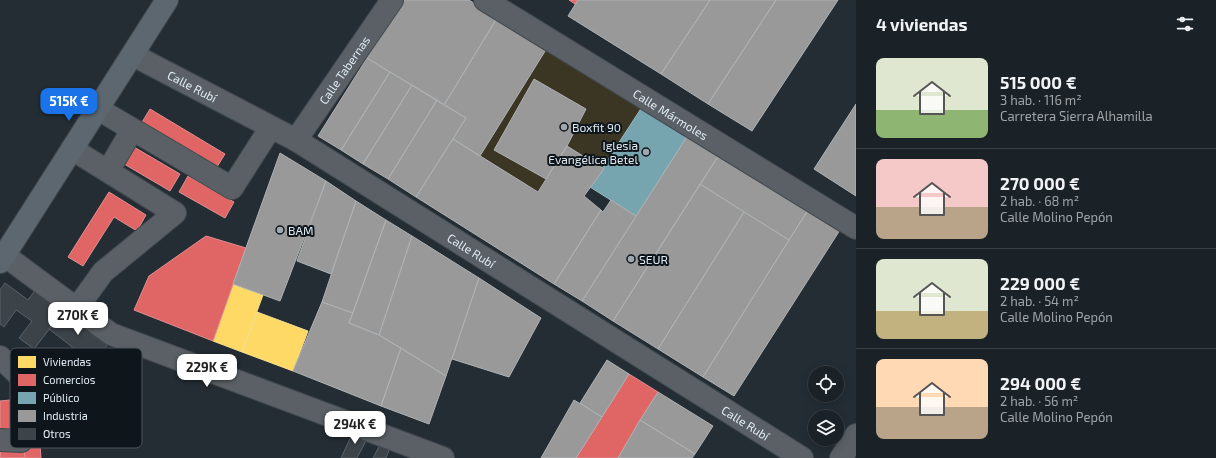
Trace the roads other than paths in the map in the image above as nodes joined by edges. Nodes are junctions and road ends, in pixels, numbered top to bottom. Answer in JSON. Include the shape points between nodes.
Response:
{"nodes":[{"id":1,"x":167,"y":0,"type":"edge"},
{"id":2,"x":392,"y":0,"type":"edge"},
{"id":3,"x":486,"y":0,"type":"edge"},
{"id":4,"x":133,"y":55,"type":"junction"},
{"id":5,"x":98,"y":109,"type":"junction"},
{"id":6,"x":271,"y":127,"type":"junction"},
{"id":7,"x":132,"y":130,"type":"junction"},
{"id":8,"x":296,"y":140,"type":"junction"},
{"id":9,"x":72,"y":149,"type":"junction"},
{"id":10,"x":108,"y":171,"type":"junction"},
{"id":11,"x":856,"y":228,"type":"edge"},
{"id":12,"x":2,"y":259,"type":"edge"},
{"id":13,"x":77,"y":308,"type":"junction"},
{"id":14,"x":0,"y":357,"type":"edge"},
{"id":15,"x":10,"y":367,"type":"edge"},
{"id":16,"x":856,"y":435,"type":"edge"},
{"id":17,"x":0,"y":440,"type":"edge"},
{"id":18,"x":10,"y":440,"type":"edge"},
{"id":19,"x":443,"y":458,"type":"edge"},
{"id":20,"x":802,"y":458,"type":"edge"},
{"id":21,"x":841,"y":458,"type":"edge"}],
"edges":[{"from":1,"to":4,"type":"main road"},
{"from":2,"to":8,"type":"street","name":"Calle Tabernas"},
{"from":3,"to":11,"type":"street","name":"Calle Mármoles"},
{"from":4,"to":5,"type":"main road"},
{"from":4,"to":6,"type":"street","name":"Calle Rubí"},
{"from":5,"to":7,"type":"street"},
{"from":5,"to":9,"type":"main road"},
{"from":6,"to":7,"type":"street","via":[[232,188]]},
{"from":6,"to":8,"type":"street","name":"Calle Rubí"},
{"from":7,"to":10,"type":"street"},
{"from":8,"to":20,"type":"street","name":"Calle Rubí"},
{"from":9,"to":10,"type":"street"},
{"from":9,"to":12,"type":"main road"},
{"from":10,"to":13,"type":"street","via":[[175,213],[103,272]]},
{"from":12,"to":13,"type":"street"},
{"from":13,"to":19,"type":"street","via":[[111,334]]},
{"from":14,"to":15,"type":"street"},
{"from":16,"to":21,"type":"street"},
{"from":17,"to":18,"type":"street"}]}
